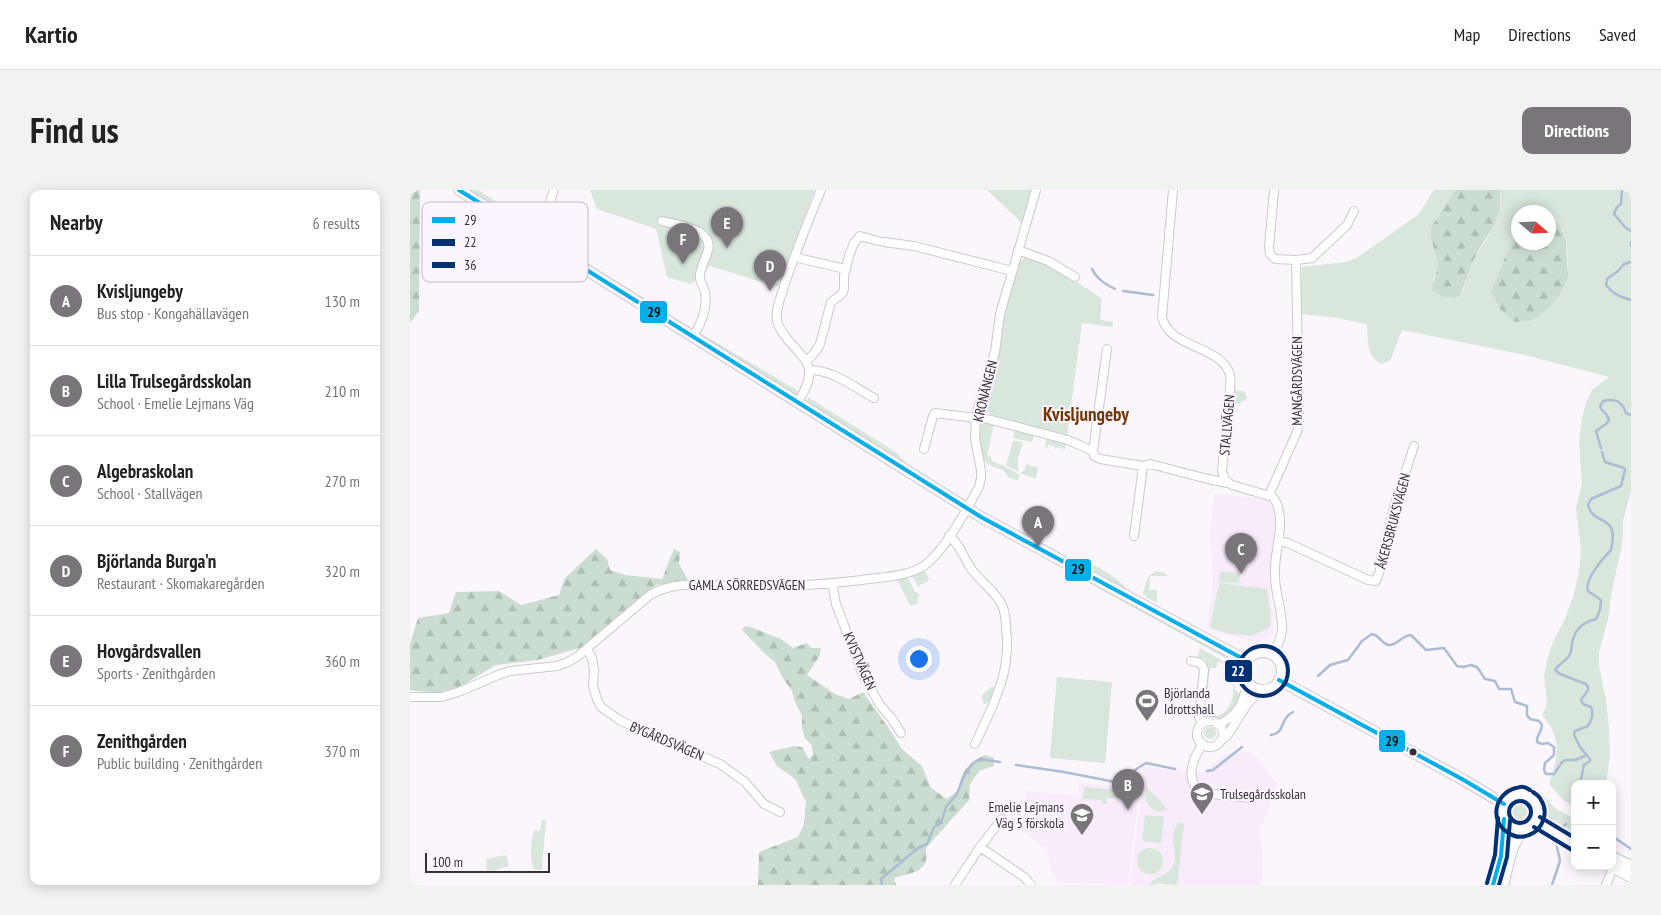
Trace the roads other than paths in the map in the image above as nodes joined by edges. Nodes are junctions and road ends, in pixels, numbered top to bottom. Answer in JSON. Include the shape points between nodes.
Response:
{"nodes":[{"id":1,"x":459,"y":190,"type":"edge"},
{"id":2,"x":554,"y":190,"type":"edge"},
{"id":3,"x":821,"y":190,"type":"edge"},
{"id":4,"x":1036,"y":190,"type":"edge"},
{"id":5,"x":1173,"y":190,"type":"edge"},
{"id":6,"x":1274,"y":190,"type":"edge"},
{"id":7,"x":478,"y":202,"type":"edge"},
{"id":8,"x":550,"y":202,"type":"edge"},
{"id":9,"x":1354,"y":211,"type":"dead end"},
{"id":10,"x":662,"y":221,"type":"dead end"},
{"id":11,"x":1018,"y":250,"type":"junction"},
{"id":12,"x":794,"y":257,"type":"junction"},
{"id":13,"x":1296,"y":260,"type":"junction"},
{"id":14,"x":845,"y":269,"type":"junction"},
{"id":15,"x":588,"y":271,"type":"edge"},
{"id":16,"x":1012,"y":271,"type":"junction"},
{"id":17,"x":1075,"y":277,"type":"dead end"},
{"id":18,"x":693,"y":336,"type":"junction"},
{"id":19,"x":1107,"y":349,"type":"dead end"},
{"id":20,"x":807,"y":361,"type":"junction"},
{"id":21,"x":810,"y":370,"type":"junction"},
{"id":22,"x":874,"y":398,"type":"dead end"},
{"id":23,"x":798,"y":402,"type":"junction"},
{"id":24,"x":976,"y":417,"type":"junction"},
{"id":25,"x":1414,"y":446,"type":"dead end"},
{"id":26,"x":924,"y":448,"type":"dead end"},
{"id":27,"x":1093,"y":451,"type":"junction"},
{"id":28,"x":1143,"y":466,"type":"junction"},
{"id":29,"x":1227,"y":482,"type":"junction"},
{"id":30,"x":1269,"y":495,"type":"junction"},
{"id":31,"x":967,"y":508,"type":"junction"},
{"id":32,"x":949,"y":536,"type":"junction"},
{"id":33,"x":1134,"y":536,"type":"dead end"},
{"id":34,"x":1278,"y":541,"type":"junction"},
{"id":35,"x":832,"y":583,"type":"junction"},
{"id":36,"x":587,"y":648,"type":"junction"},
{"id":37,"x":1272,"y":655,"type":"junction"},
{"id":38,"x":1191,"y":661,"type":"dead end"},
{"id":39,"x":1247,"y":662,"type":"junction"},
{"id":40,"x":1279,"y":680,"type":"junction"},
{"id":41,"x":1248,"y":682,"type":"junction"},
{"id":42,"x":1261,"y":689,"type":"junction"},
{"id":43,"x":410,"y":697,"type":"edge"},
{"id":44,"x":1203,"y":723,"type":"junction"},
{"id":45,"x":1218,"y":724,"type":"junction"},
{"id":46,"x":901,"y":733,"type":"dead end"},
{"id":47,"x":1220,"y":741,"type":"junction"},
{"id":48,"x":975,"y":744,"type":"dead end"},
{"id":49,"x":1203,"y":744,"type":"junction"},
{"id":50,"x":1250,"y":798,"type":"dead end"},
{"id":51,"x":1504,"y":804,"type":"junction"},
{"id":52,"x":780,"y":812,"type":"dead end"},
{"id":53,"x":1002,"y":819,"type":"dead end"},
{"id":54,"x":1504,"y":819,"type":"junction"},
{"id":55,"x":1537,"y":822,"type":"junction"},
{"id":56,"x":1525,"y":830,"type":"junction"},
{"id":57,"x":1571,"y":842,"type":"edge"},
{"id":58,"x":980,"y":847,"type":"junction"},
{"id":59,"x":1616,"y":864,"type":"edge"},
{"id":60,"x":1616,"y":865,"type":"edge"},
{"id":61,"x":1631,"y":866,"type":"edge"},
{"id":62,"x":1611,"y":870,"type":"edge"},
{"id":63,"x":1631,"y":877,"type":"edge"},
{"id":64,"x":1608,"y":884,"type":"edge"},
{"id":65,"x":954,"y":885,"type":"edge"},
{"id":66,"x":1031,"y":885,"type":"edge"},
{"id":67,"x":1493,"y":885,"type":"edge"},
{"id":68,"x":1504,"y":885,"type":"edge"}],
"edges":[{"from":1,"to":7,"type":"street"},
{"from":2,"to":8,"type":"street"},
{"from":3,"to":12,"type":"street"},
{"from":4,"to":11,"type":"street","name":"KRONÄNGEN"},
{"from":5,"to":29,"type":"street","name":"STALLVÄGEN","via":[[1163,323],[1170,332],[1215,357],[1230,375],[1222,471]]},
{"from":6,"to":13,"type":"street","via":[[1270,254],[1275,259]]},
{"from":9,"to":13,"type":"street","via":[[1347,225],[1312,258]]},
{"from":10,"to":18,"type":"street","via":[[696,230],[706,237],[708,243],[700,278],[705,290],[705,303],[700,326]]},
{"from":11,"to":16,"type":"street","name":"KRONÄNGEN"},
{"from":11,"to":17,"type":"street","via":[[1058,266]]},
{"from":12,"to":14,"type":"street"},
{"from":12,"to":20,"type":"street","via":[[778,305],[777,320],[782,333]]},
{"from":13,"to":30,"type":"street","name":"MANGÅRDSVÄGEN","via":[[1298,428]]},
{"from":14,"to":16,"type":"street","via":[[858,238],[864,236]]},
{"from":14,"to":20,"type":"street","via":[[842,294],[831,302],[820,344]]},
{"from":15,"to":18,"type":"street"},
{"from":16,"to":24,"type":"street","name":"KRONÄNGEN","via":[[1000,314],[995,352]]},
{"from":18,"to":23,"type":"street"},
{"from":19,"to":27,"type":"street"},
{"from":20,"to":21,"type":"street"},
{"from":21,"to":22,"type":"street","via":[[833,375]]},
{"from":21,"to":23,"type":"street","via":[[808,384]]},
{"from":23,"to":31,"type":"street"},
{"from":24,"to":26,"type":"street","via":[[935,413]]},
{"from":24,"to":27,"type":"street","via":[[1068,440]]},
{"from":24,"to":31,"type":"street","name":"KRONÄNGEN","via":[[975,439],[981,478]]},
{"from":25,"to":34,"type":"street","name":"ÅKERSBRUKSVÄGEN","via":[[1394,507],[1376,581]]},
{"from":27,"to":28,"type":"street","via":[[1094,456],[1100,459]]},
{"from":28,"to":29,"type":"street","via":[[1150,464]]},
{"from":28,"to":33,"type":"street"},
{"from":29,"to":30,"type":"street"},
{"from":30,"to":34,"type":"street","via":[[1276,501],[1280,514]]},
{"from":31,"to":32,"type":"street","name":"GAMLA SÖRREDSVÄGEN"},
{"from":31,"to":39,"type":"street"},
{"from":32,"to":35,"type":"street","name":"GAMLA SÖRREDSVÄGEN","via":[[926,564],[916,569],[897,575]]},
{"from":32,"to":48,"type":"street","via":[[972,570],[998,599],[1006,625],[1008,649],[1005,671]]},
{"from":34,"to":37,"type":"street","via":[[1275,577],[1282,629]]},
{"from":35,"to":36,"type":"street","name":"GAMLA SÖRREDSVÄGEN","via":[[781,587],[688,584],[658,590]]},
{"from":35,"to":46,"type":"street","name":"KVISTVÄGEN","via":[[836,604],[863,675]]},
{"from":36,"to":43,"type":"street","name":"GAMLA SÖRREDSVÄGEN","via":[[557,666],[510,671],[452,695]]},
{"from":36,"to":52,"type":"street","name":"BYGÅRDSVÄGEN","via":[[592,658],[596,699],[601,707],[621,721],[720,764],[745,782],[764,804]]},
{"from":37,"to":39,"type":"street","via":[[1256,653]]},
{"from":37,"to":40,"type":"street","via":[[1280,664]]},
{"from":38,"to":44,"type":"street","via":[[1200,662],[1204,670],[1199,717]]},
{"from":39,"to":41,"type":"street","via":[[1244,672]]},
{"from":40,"to":42,"type":"street","via":[[1271,688]]},
{"from":40,"to":51,"type":"street"},
{"from":41,"to":42,"type":"street"},
{"from":41,"to":45,"type":"street","via":[[1236,714]]},
{"from":42,"to":47,"type":"street"},
{"from":44,"to":45,"type":"street","via":[[1211,721]]},
{"from":44,"to":49,"type":"street","via":[[1197,734]]},
{"from":45,"to":47,"type":"street","via":[[1222,733]]},
{"from":47,"to":49,"type":"street","via":[[1211,746]]},
{"from":49,"to":50,"type":"street","via":[[1193,762],[1191,779],[1196,790]]},
{"from":51,"to":54,"type":"street"},
{"from":51,"to":55,"type":"street","via":[[1515,794],[1530,796],[1538,807]]},
{"from":53,"to":58,"type":"street"},
{"from":54,"to":56,"type":"street","via":[[1514,829]]},
{"from":54,"to":67,"type":"street","via":[[1501,856]]},
{"from":55,"to":56,"type":"street"},
{"from":55,"to":57,"type":"street"},
{"from":56,"to":68,"type":"street","via":[[1514,844]]},
{"from":58,"to":65,"type":"street"},
{"from":58,"to":66,"type":"street"},
{"from":59,"to":61,"type":"street"},
{"from":60,"to":63,"type":"street"},
{"from":62,"to":64,"type":"street"}]}
